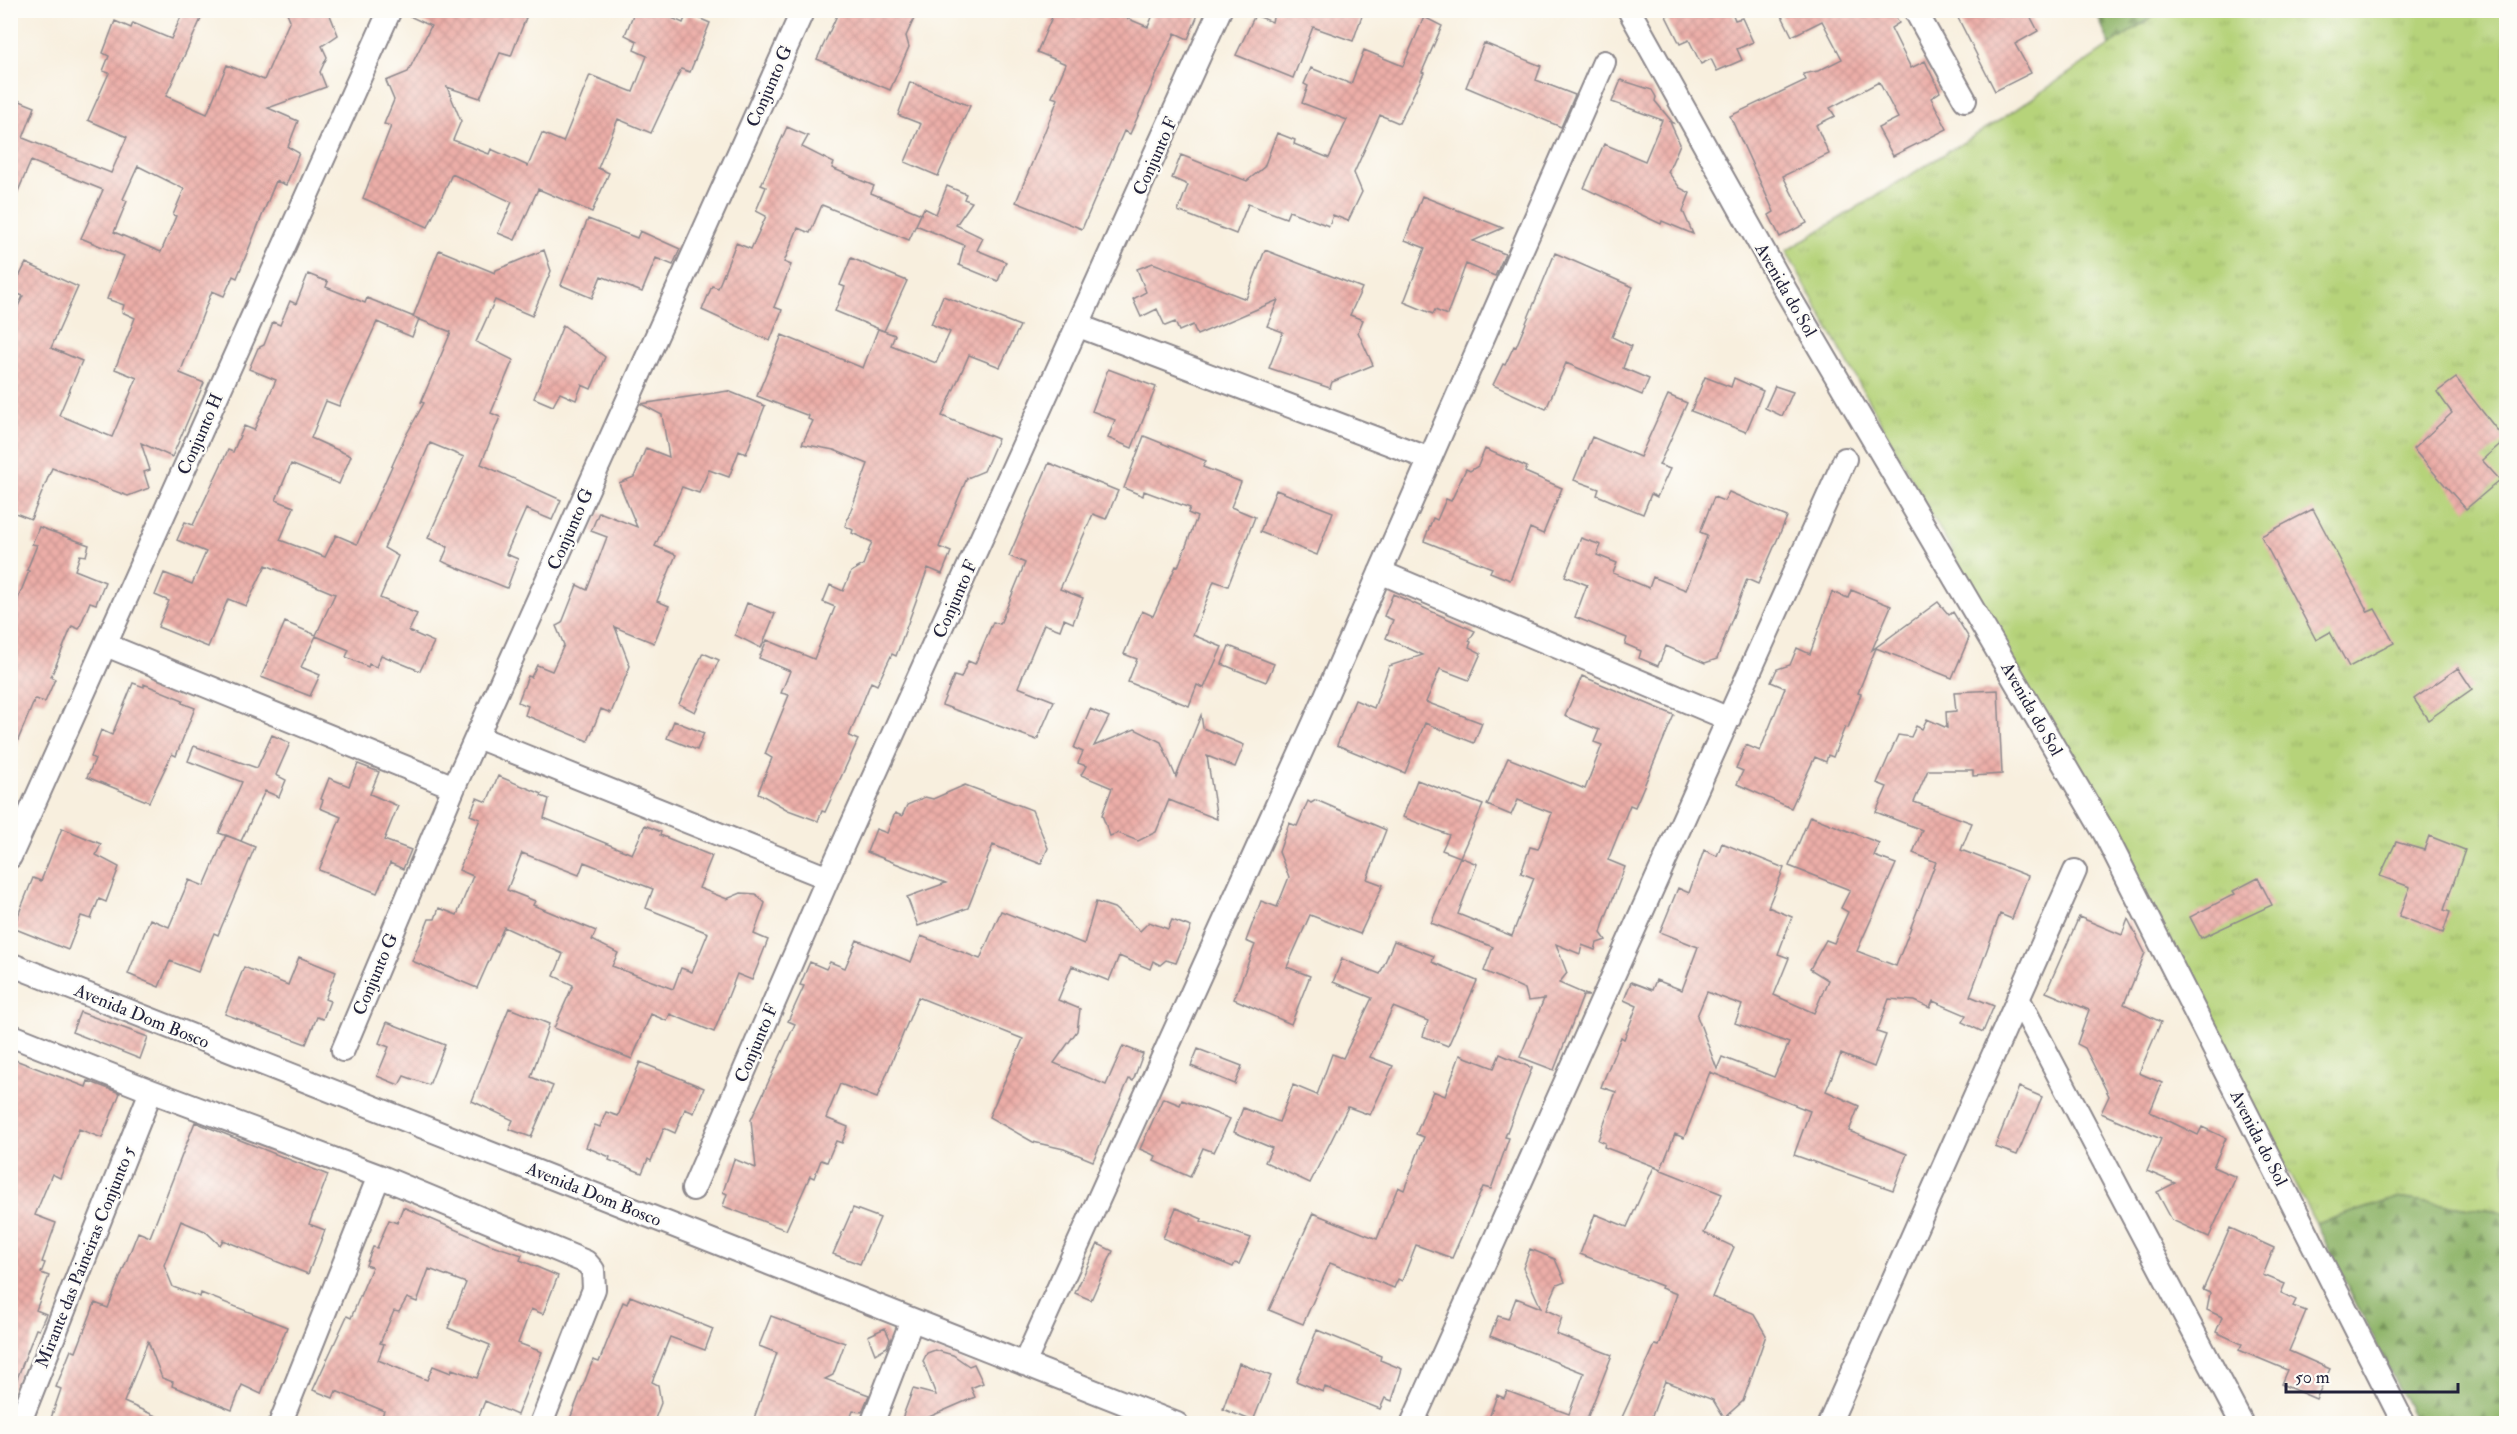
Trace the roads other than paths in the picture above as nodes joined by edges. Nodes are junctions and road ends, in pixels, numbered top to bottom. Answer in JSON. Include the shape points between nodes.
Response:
{"nodes":[{"id":1,"x":390,"y":10,"type":"edge"},
{"id":2,"x":803,"y":10,"type":"edge"},
{"id":3,"x":1220,"y":10,"type":"edge"},
{"id":4,"x":1629,"y":10,"type":"edge"},
{"id":5,"x":1915,"y":10,"type":"edge"},
{"id":6,"x":1604,"y":62,"type":"dead end"},
{"id":7,"x":1965,"y":100,"type":"dead end"},
{"id":8,"x":1079,"y":326,"type":"junction"},
{"id":9,"x":1430,"y":459,"type":"junction"},
{"id":10,"x":1845,"y":459,"type":"dead end"},
{"id":11,"x":1380,"y":572,"type":"junction"},
{"id":12,"x":106,"y":645,"type":"junction"},
{"id":13,"x":1729,"y":719,"type":"junction"},
{"id":14,"x":477,"y":737,"type":"junction"},
{"id":15,"x":454,"y":787,"type":"junction"},
{"id":16,"x":10,"y":857,"type":"edge"},
{"id":17,"x":2075,"y":870,"type":"dead end"},
{"id":18,"x":828,"y":878,"type":"junction"},
{"id":19,"x":10,"y":964,"type":"edge"},
{"id":20,"x":2018,"y":998,"type":"junction"},
{"id":21,"x":10,"y":1035,"type":"edge"},
{"id":22,"x":343,"y":1050,"type":"dead end"},
{"id":23,"x":151,"y":1091,"type":"junction"},
{"id":24,"x":379,"y":1176,"type":"junction"},
{"id":25,"x":693,"y":1189,"type":"dead end"},
{"id":26,"x":912,"y":1320,"type":"junction"},
{"id":27,"x":1024,"y":1364,"type":"junction"},
{"id":28,"x":19,"y":1424,"type":"edge"},
{"id":29,"x":280,"y":1424,"type":"edge"},
{"id":30,"x":541,"y":1424,"type":"edge"},
{"id":31,"x":872,"y":1424,"type":"edge"},
{"id":32,"x":1177,"y":1424,"type":"edge"},
{"id":33,"x":1412,"y":1424,"type":"edge"},
{"id":34,"x":1829,"y":1424,"type":"edge"},
{"id":35,"x":2242,"y":1424,"type":"edge"},
{"id":36,"x":2404,"y":1424,"type":"edge"}],
"edges":[{"from":1,"to":12,"type":"street","name":"Conjunto H"},
{"from":2,"to":14,"type":"street","name":"Conjunto G"},
{"from":3,"to":8,"type":"street","name":"Conjunto F"},
{"from":4,"to":36,"type":"street","name":"Avenida do Sol","via":[[1786,291],[2105,834]]},
{"from":5,"to":7,"type":"street"},
{"from":6,"to":9,"type":"street"},
{"from":8,"to":9,"type":"street"},
{"from":8,"to":18,"type":"street","name":"Conjunto F"},
{"from":9,"to":11,"type":"street"},
{"from":10,"to":13,"type":"street"},
{"from":11,"to":13,"type":"street"},
{"from":11,"to":27,"type":"street"},
{"from":12,"to":15,"type":"street"},
{"from":12,"to":16,"type":"street","name":"Conjunto H"},
{"from":13,"to":33,"type":"street"},
{"from":14,"to":15,"type":"street","name":"Conjunto G"},
{"from":14,"to":18,"type":"street"},
{"from":15,"to":22,"type":"street","name":"Conjunto G"},
{"from":17,"to":20,"type":"street"},
{"from":18,"to":25,"type":"street","name":"Conjunto F"},
{"from":19,"to":26,"type":"street","name":"Avenida Dom Bosco"},
{"from":20,"to":34,"type":"street"},
{"from":20,"to":35,"type":"street"},
{"from":21,"to":23,"type":"street"},
{"from":23,"to":24,"type":"street"},
{"from":23,"to":28,"type":"street","name":"Mirante das Paineiras Conjunto 5"},
{"from":24,"to":29,"type":"street"},
{"from":24,"to":30,"type":"street","via":[[577,1256],[592,1270],[594,1289]]},
{"from":26,"to":27,"type":"street","name":"Avenida Dom Bosco"},
{"from":26,"to":31,"type":"street"},
{"from":27,"to":32,"type":"street","name":"Avenida Dom Bosco"}]}
